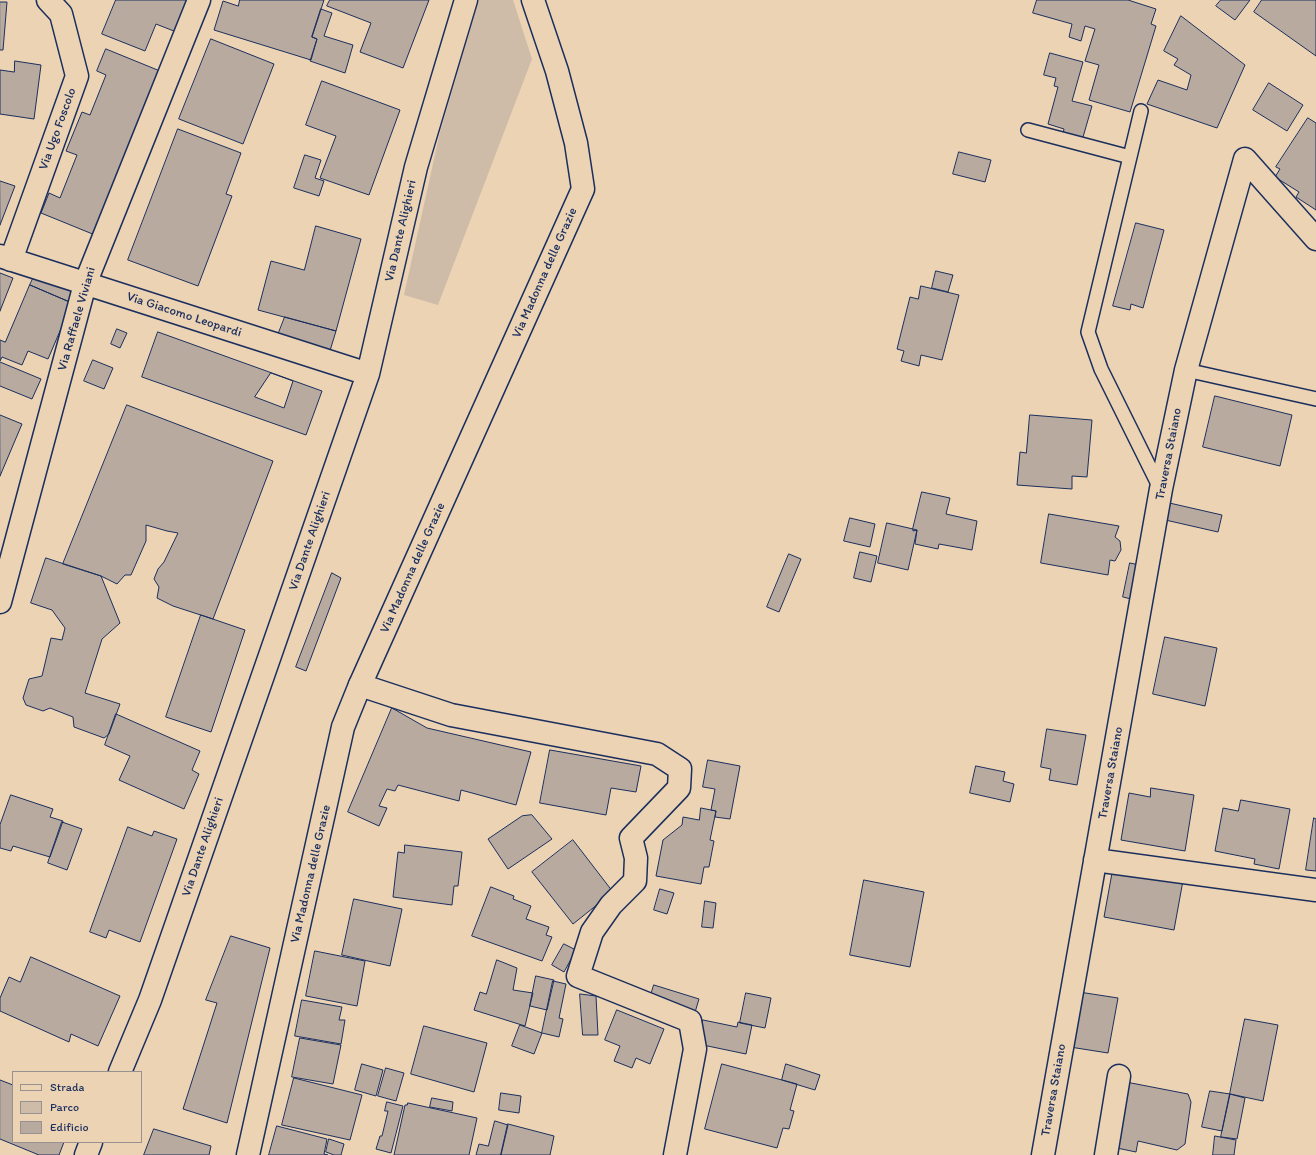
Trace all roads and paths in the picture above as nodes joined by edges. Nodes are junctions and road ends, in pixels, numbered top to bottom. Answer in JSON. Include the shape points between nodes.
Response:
{"nodes":[{"id":1,"x":199,"y":0,"type":"edge"},
{"id":2,"x":466,"y":0,"type":"edge"},
{"id":3,"x":533,"y":0,"type":"edge"},
{"id":4,"x":57,"y":5,"type":"edge"},
{"id":5,"x":1141,"y":112,"type":"dead end"},
{"id":6,"x":1028,"y":130,"type":"dead end"},
{"id":7,"x":1130,"y":157,"type":"junction"},
{"id":8,"x":1316,"y":239,"type":"edge"},
{"id":9,"x":5,"y":258,"type":"edge"},
{"id":10,"x":85,"y":284,"type":"junction"},
{"id":11,"x":1186,"y":370,"type":"junction"},
{"id":12,"x":368,"y":374,"type":"junction"},
{"id":13,"x":1316,"y":399,"type":"edge"},
{"id":14,"x":1161,"y":490,"type":"junction"},
{"id":15,"x":0,"y":602,"type":"edge"},
{"id":16,"x":360,"y":684,"type":"junction"},
{"id":17,"x":1095,"y":860,"type":"junction"},
{"id":18,"x":1316,"y":890,"type":"edge"},
{"id":19,"x":120,"y":1071,"type":"edge"},
{"id":20,"x":1119,"y":1076,"type":"dead end"},
{"id":21,"x":91,"y":1143,"type":"edge"},
{"id":22,"x":86,"y":1155,"type":"edge"},
{"id":23,"x":248,"y":1155,"type":"edge"},
{"id":24,"x":675,"y":1155,"type":"edge"},
{"id":25,"x":1043,"y":1155,"type":"edge"},
{"id":26,"x":1106,"y":1155,"type":"edge"}],
"edges":[{"from":1,"to":10,"type":"street","name":"Via Raffaele Viviani"},
{"from":2,"to":12,"type":"street","name":"Via Dante Alighieri","via":[[416,167]]},
{"from":3,"to":16,"type":"street","name":"Via Madonna delle Grazie","via":[[557,71],[576,143],[583,189]]},
{"from":4,"to":9,"type":"street","name":"Via Ugo Foscolo","via":[[77,76]]},
{"from":5,"to":7,"type":"lane"},
{"from":6,"to":7,"type":"lane"},
{"from":7,"to":14,"type":"lane","via":[[1088,332],[1101,369]]},
{"from":8,"to":11,"type":"street","name":"Traversa Staiano","via":[[1245,159]]},
{"from":9,"to":10,"type":"street","name":"Via Giacomo Leopardi"},
{"from":10,"to":12,"type":"street","name":"Via Giacomo Leopardi"},
{"from":10,"to":15,"type":"street","name":"Via Raffaele Viviani"},
{"from":11,"to":13,"type":"lane"},
{"from":11,"to":14,"type":"street","name":"Traversa Staiano"},
{"from":12,"to":19,"type":"street","name":"Via Dante Alighieri","via":[[152,993]]},
{"from":14,"to":17,"type":"street","name":"Traversa Staiano"},
{"from":16,"to":23,"type":"street","name":"Via Madonna delle Grazie","via":[[343,727]]},
{"from":16,"to":24,"type":"street","via":[[450,715],[657,754],[680,769],[679,788],[631,838],[636,858],[635,881],[611,905],[592,932],[578,976],[690,1021],[695,1049]]},
{"from":17,"to":18,"type":"street"},
{"from":17,"to":25,"type":"street","name":"Traversa Staiano"},
{"from":20,"to":26,"type":"street"},
{"from":21,"to":22,"type":"street"}]}
